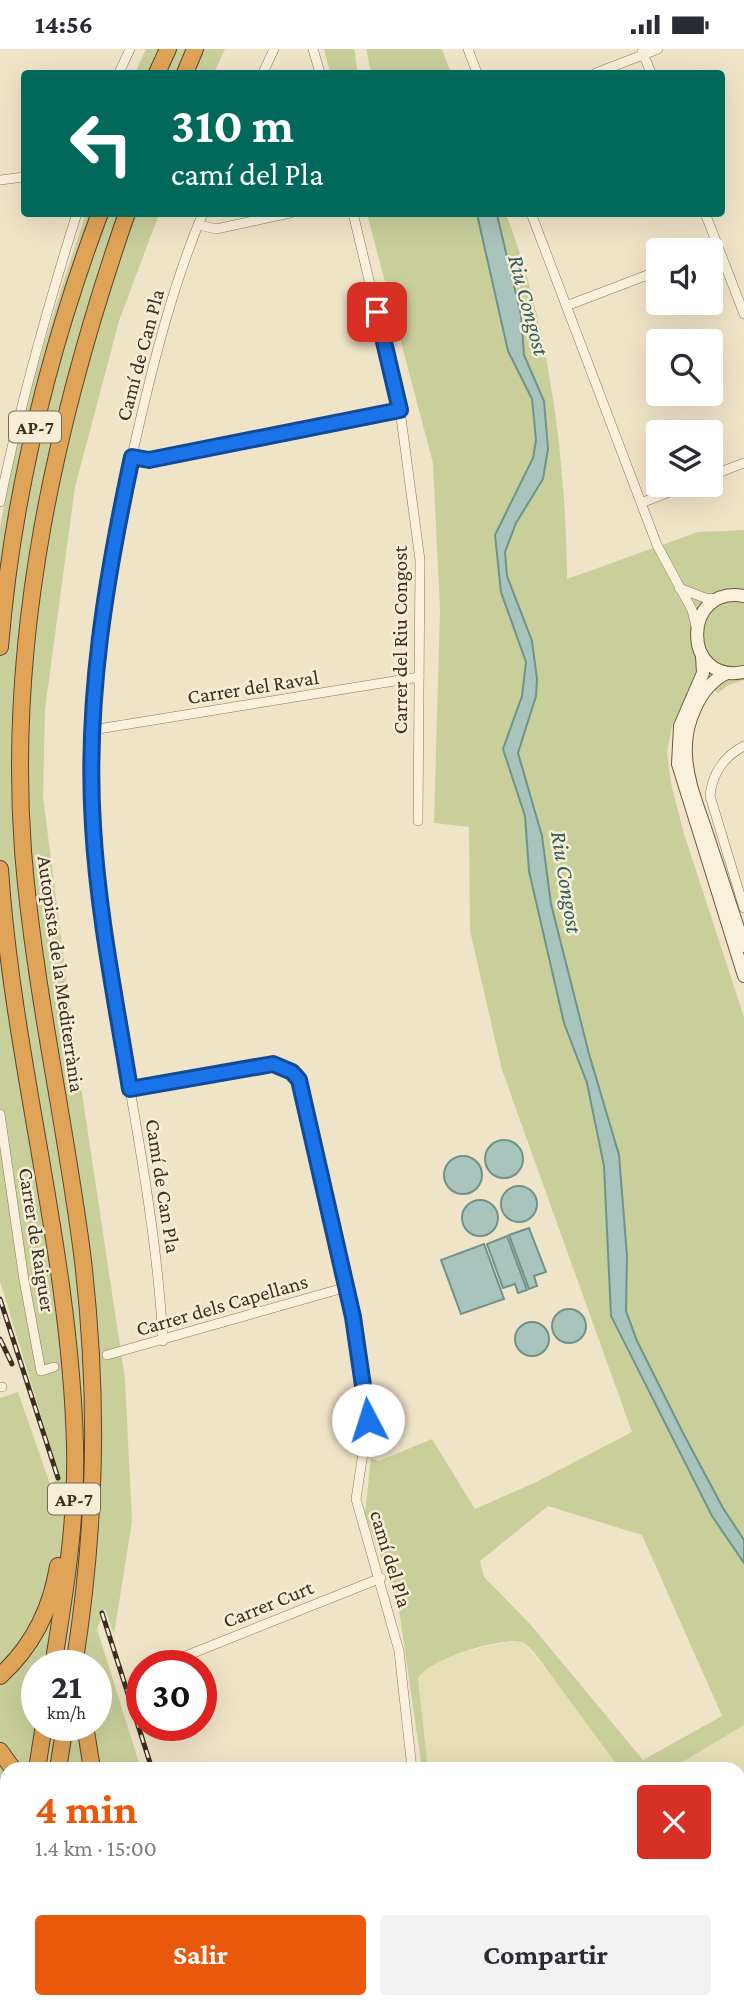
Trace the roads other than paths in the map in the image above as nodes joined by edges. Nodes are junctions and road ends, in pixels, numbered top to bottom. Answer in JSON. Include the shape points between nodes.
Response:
{"nodes":[{"id":1,"x":130,"y":49,"type":"edge"},
{"id":2,"x":167,"y":49,"type":"edge"},
{"id":3,"x":195,"y":49,"type":"edge"},
{"id":4,"x":274,"y":49,"type":"edge"},
{"id":5,"x":313,"y":49,"type":"edge"},
{"id":6,"x":468,"y":49,"type":"edge"},
{"id":7,"x":659,"y":49,"type":"edge"},
{"id":8,"x":642,"y":52,"type":"edge"},
{"id":9,"x":120,"y":70,"type":"edge"},
{"id":10,"x":158,"y":70,"type":"edge"},
{"id":11,"x":186,"y":70,"type":"edge"},
{"id":12,"x":264,"y":70,"type":"edge"},
{"id":13,"x":319,"y":70,"type":"edge"},
{"id":14,"x":477,"y":70,"type":"edge"},
{"id":15,"x":603,"y":70,"type":"edge"},
{"id":16,"x":650,"y":70,"type":"edge"},
{"id":17,"x":21,"y":177,"type":"edge"},
{"id":18,"x":0,"y":180,"type":"edge"},
{"id":19,"x":76,"y":217,"type":"edge"},
{"id":20,"x":99,"y":217,"type":"edge"},
{"id":21,"x":126,"y":217,"type":"edge"},
{"id":22,"x":202,"y":217,"type":"edge"},
{"id":23,"x":272,"y":217,"type":"edge"},
{"id":24,"x":354,"y":217,"type":"edge"},
{"id":25,"x":533,"y":217,"type":"edge"},
{"id":26,"x":706,"y":217,"type":"edge"},
{"id":27,"x":199,"y":225,"type":"junction"},
{"id":28,"x":712,"y":238,"type":"edge"},
{"id":29,"x":723,"y":268,"type":"edge"},
{"id":30,"x":646,"y":276,"type":"edge"},
{"id":31,"x":566,"y":306,"type":"junction"},
{"id":32,"x":744,"y":314,"type":"edge"},
{"id":33,"x":400,"y":410,"type":"junction"},
{"id":34,"x":132,"y":457,"type":"junction"},
{"id":35,"x":744,"y":463,"type":"edge"},
{"id":36,"x":723,"y":471,"type":"edge"},
{"id":37,"x":656,"y":497,"type":"edge"},
{"id":38,"x":0,"y":502,"type":"edge"},
{"id":39,"x":640,"y":503,"type":"junction"},
{"id":40,"x":679,"y":588,"type":"junction"},
{"id":41,"x":742,"y":595,"type":"edge"},
{"id":42,"x":719,"y":599,"type":"junction"},
{"id":43,"x":696,"y":631,"type":"junction"},
{"id":44,"x":0,"y":647,"type":"edge"},
{"id":45,"x":702,"y":656,"type":"junction"},
{"id":46,"x":744,"y":672,"type":"edge"},
{"id":47,"x":727,"y":673,"type":"junction"},
{"id":48,"x":419,"y":677,"type":"junction"},
{"id":49,"x":92,"y":730,"type":"junction"},
{"id":50,"x":744,"y":747,"type":"edge"},
{"id":51,"x":418,"y":821,"type":"dead end"},
{"id":52,"x":0,"y":869,"type":"edge"},
{"id":53,"x":744,"y":908,"type":"edge"},
{"id":54,"x":744,"y":946,"type":"edge"},
{"id":55,"x":744,"y":976,"type":"edge"},
{"id":56,"x":130,"y":1089,"type":"junction"},
{"id":57,"x":0,"y":1114,"type":"edge"},
{"id":58,"x":347,"y":1287,"type":"junction"},
{"id":59,"x":66,"y":1332,"type":"junction"},
{"id":60,"x":163,"y":1341,"type":"junction"},
{"id":61,"x":107,"y":1355,"type":"tunnel mouth"},
{"id":62,"x":54,"y":1367,"type":"dead end"},
{"id":63,"x":88,"y":1577,"type":"junction"},
{"id":64,"x":381,"y":1578,"type":"junction"},
{"id":65,"x":55,"y":1650,"type":"edge"},
{"id":66,"x":77,"y":1650,"type":"edge"},
{"id":67,"x":86,"y":1650,"type":"edge"},
{"id":68,"x":201,"y":1650,"type":"edge"},
{"id":69,"x":0,"y":1676,"type":"edge"},
{"id":70,"x":41,"y":1741,"type":"edge"},
{"id":71,"x":62,"y":1741,"type":"edge"},
{"id":72,"x":88,"y":1741,"type":"edge"},
{"id":73,"x":38,"y":1762,"type":"edge"},
{"id":74,"x":59,"y":1762,"type":"edge"},
{"id":75,"x":91,"y":1762,"type":"edge"},
{"id":76,"x":411,"y":1762,"type":"edge"}],
"edges":[{"from":1,"to":9,"type":"street"},
{"from":2,"to":10,"type":"highway"},
{"from":3,"to":11,"type":"highway"},
{"from":4,"to":12,"type":"street"},
{"from":5,"to":13,"type":"street"},
{"from":6,"to":14,"type":"street"},
{"from":7,"to":8,"type":"street"},
{"from":8,"to":15,"type":"street"},
{"from":8,"to":16,"type":"street"},
{"from":17,"to":18,"type":"street"},
{"from":19,"to":38,"type":"street","via":[[43,323]]},
{"from":20,"to":44,"type":"highway","number":"AP-7","via":[[40,405],[12,546]]},
{"from":21,"to":63,"type":"highway","name":"Autopista de la Mediterrània","number":"AP-7","via":[[66,412],[43,512],[25,668],[21,759],[23,849],[37,983],[81,1250],[87,1313],[94,1452]]},
{"from":22,"to":27,"type":"street","name":"Camí de Can Pla"},
{"from":23,"to":27,"type":"street","via":[[216,229]]},
{"from":24,"to":33,"type":"street","name":"Carrer del Riu Congost"},
{"from":25,"to":31,"type":"street"},
{"from":26,"to":28,"type":"street"},
{"from":27,"to":34,"type":"street","name":"Camí de Can Pla","via":[[166,323]]},
{"from":29,"to":32,"type":"street"},
{"from":30,"to":31,"type":"street"},
{"from":31,"to":39,"type":"street"},
{"from":33,"to":34,"type":"street","via":[[149,460]]},
{"from":33,"to":48,"type":"street","name":"Carrer del Riu Congost","via":[[420,560]]},
{"from":34,"to":49,"type":"street","name":"Camí de Can Pla","via":[[108,567]]},
{"from":35,"to":36,"type":"street"},
{"from":37,"to":39,"type":"street"},
{"from":39,"to":40,"type":"street"},
{"from":40,"to":42,"type":"street"},
{"from":40,"to":43,"type":"street","via":[[696,619]]},
{"from":41,"to":42,"type":"street"},
{"from":42,"to":43,"type":"street","via":[[703,612]]},
{"from":43,"to":45,"type":"street"},
{"from":45,"to":47,"type":"street"},
{"from":45,"to":55,"type":"street","via":[[703,673],[680,726],[678,764]]},
{"from":46,"to":47,"type":"street"},
{"from":47,"to":54,"type":"street","via":[[710,684],[697,704],[685,753],[690,783]]},
{"from":48,"to":49,"type":"street","name":"Carrer del Raval"},
{"from":48,"to":51,"type":"street","name":"Carrer del Riu Congost"},
{"from":49,"to":56,"type":"street","name":"Camí de Can Pla","via":[[94,853]]},
{"from":50,"to":53,"type":"street","via":[[723,762],[710,796]]},
{"from":52,"to":59,"type":"highway","number":"AP-7","via":[[17,1023]]},
{"from":56,"to":58,"type":"street","name":"camí del Pla","via":[[273,1064],[292,1072],[299,1080]]},
{"from":56,"to":60,"type":"street","name":"Camí de Can Pla","via":[[156,1252]]},
{"from":57,"to":62,"type":"street","name":"Carrer de Raiguer","via":[[41,1371]]},
{"from":58,"to":60,"type":"street","name":"Carrer dels Capellans"},
{"from":58,"to":64,"type":"street","name":"camí del Pla","via":[[368,1412],[356,1499]]},
{"from":59,"to":65,"type":"highway","number":"AP-7","via":[[74,1482]]},
{"from":59,"to":69,"type":"highway","via":[[65,1502],[57,1571],[37,1632]]},
{"from":60,"to":61,"type":"street","name":"Carrer dels Capellans"},
{"from":63,"to":66,"type":"highway","name":"Autopista de la Mediterrània","number":"AP-7"},
{"from":63,"to":67,"type":"highway"},
{"from":64,"to":68,"type":"street","name":"Carrer Curt"},
{"from":64,"to":76,"type":"street","name":"camí del Pla","via":[[399,1651]]},
{"from":70,"to":73,"type":"highway"},
{"from":71,"to":74,"type":"highway"},
{"from":72,"to":75,"type":"highway"}]}
